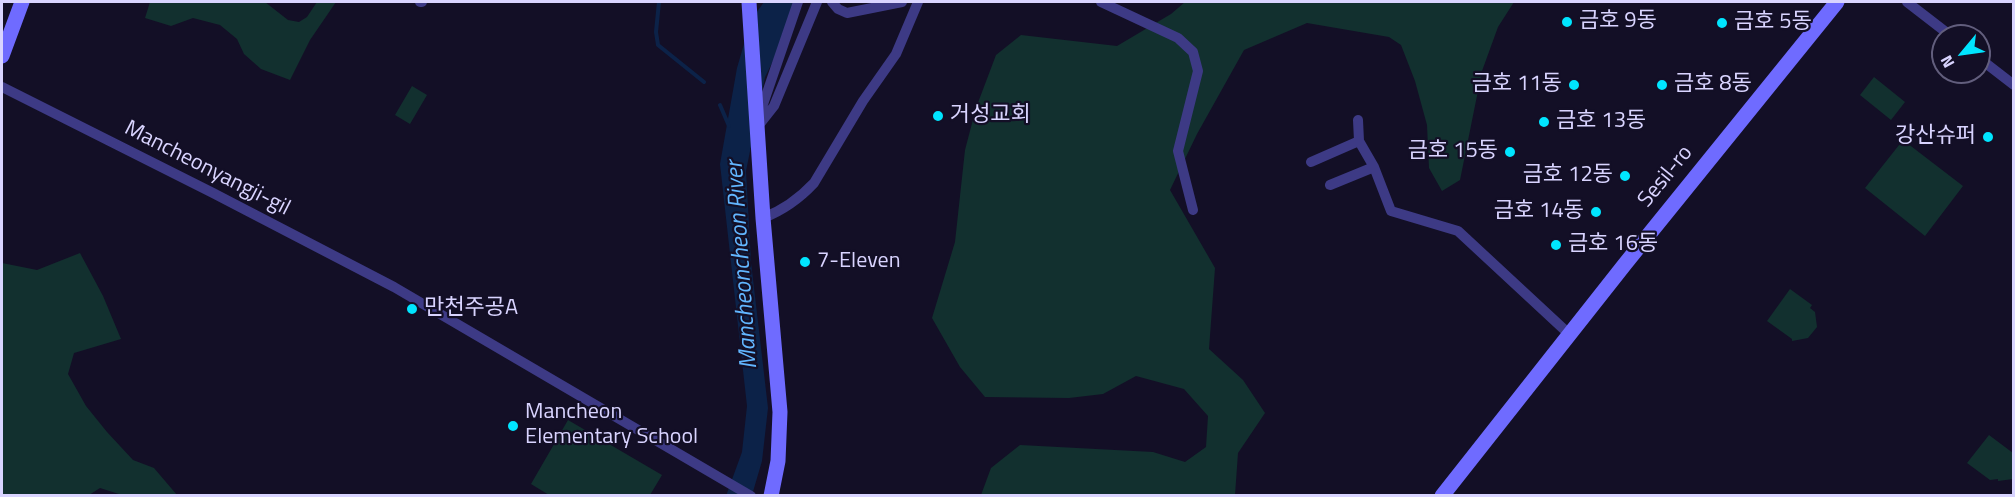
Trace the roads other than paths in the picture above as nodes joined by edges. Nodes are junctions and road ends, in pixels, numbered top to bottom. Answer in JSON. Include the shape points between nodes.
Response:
{"nodes":[{"id":1,"x":22,"y":2,"type":"edge"},
{"id":2,"x":798,"y":2,"type":"edge"},
{"id":3,"x":817,"y":2,"type":"edge"},
{"id":4,"x":832,"y":2,"type":"edge"},
{"id":5,"x":902,"y":2,"type":"edge"},
{"id":6,"x":918,"y":2,"type":"edge"},
{"id":7,"x":1101,"y":2,"type":"edge"},
{"id":8,"x":1837,"y":2,"type":"edge"},
{"id":9,"x":1907,"y":2,"type":"edge"},
{"id":10,"x":750,"y":8,"type":"edge"},
{"id":11,"x":1935,"y":24,"type":"edge"},
{"id":12,"x":2,"y":56,"type":"edge"},
{"id":13,"x":1991,"y":68,"type":"edge"},
{"id":14,"x":2013,"y":85,"type":"edge"},
{"id":15,"x":2,"y":87,"type":"edge"},
{"id":16,"x":758,"y":120,"type":"junction"},
{"id":17,"x":1358,"y":120,"type":"dead end"},
{"id":18,"x":1359,"y":141,"type":"junction"},
{"id":19,"x":1311,"y":162,"type":"dead end"},
{"id":20,"x":1374,"y":167,"type":"junction"},
{"id":21,"x":1330,"y":185,"type":"dead end"},
{"id":22,"x":1193,"y":210,"type":"dead end"},
{"id":23,"x":764,"y":218,"type":"junction"},
{"id":24,"x":1569,"y":334,"type":"junction"},
{"id":25,"x":751,"y":495,"type":"edge"},
{"id":26,"x":771,"y":495,"type":"edge"},
{"id":27,"x":1442,"y":495,"type":"edge"}],
"edges":[{"from":1,"to":12,"type":"street"},
{"from":2,"to":16,"type":"street"},
{"from":3,"to":16,"type":"street","via":[[774,106]]},
{"from":4,"to":5,"type":"street","via":[[847,13]]},
{"from":6,"to":23,"type":"street","via":[[896,54],[814,183],[782,211]]},
{"from":7,"to":22,"type":"street","via":[[1178,38],[1192,52],[1198,71],[1178,151]]},
{"from":8,"to":24,"type":"street","name":"Sesil-ro"},
{"from":9,"to":11,"type":"street"},
{"from":10,"to":16,"type":"street"},
{"from":13,"to":14,"type":"street"},
{"from":15,"to":25,"type":"street","name":"Mancheonyangji-gil","via":[[394,287]]},
{"from":16,"to":23,"type":"street"},
{"from":17,"to":18,"type":"street"},
{"from":18,"to":19,"type":"street"},
{"from":18,"to":20,"type":"street"},
{"from":20,"to":21,"type":"street"},
{"from":20,"to":24,"type":"street","via":[[1390,211],[1458,231]]},
{"from":23,"to":26,"type":"street","via":[[780,412],[778,461]]},
{"from":24,"to":27,"type":"street","name":"Sesil-ro"}]}
